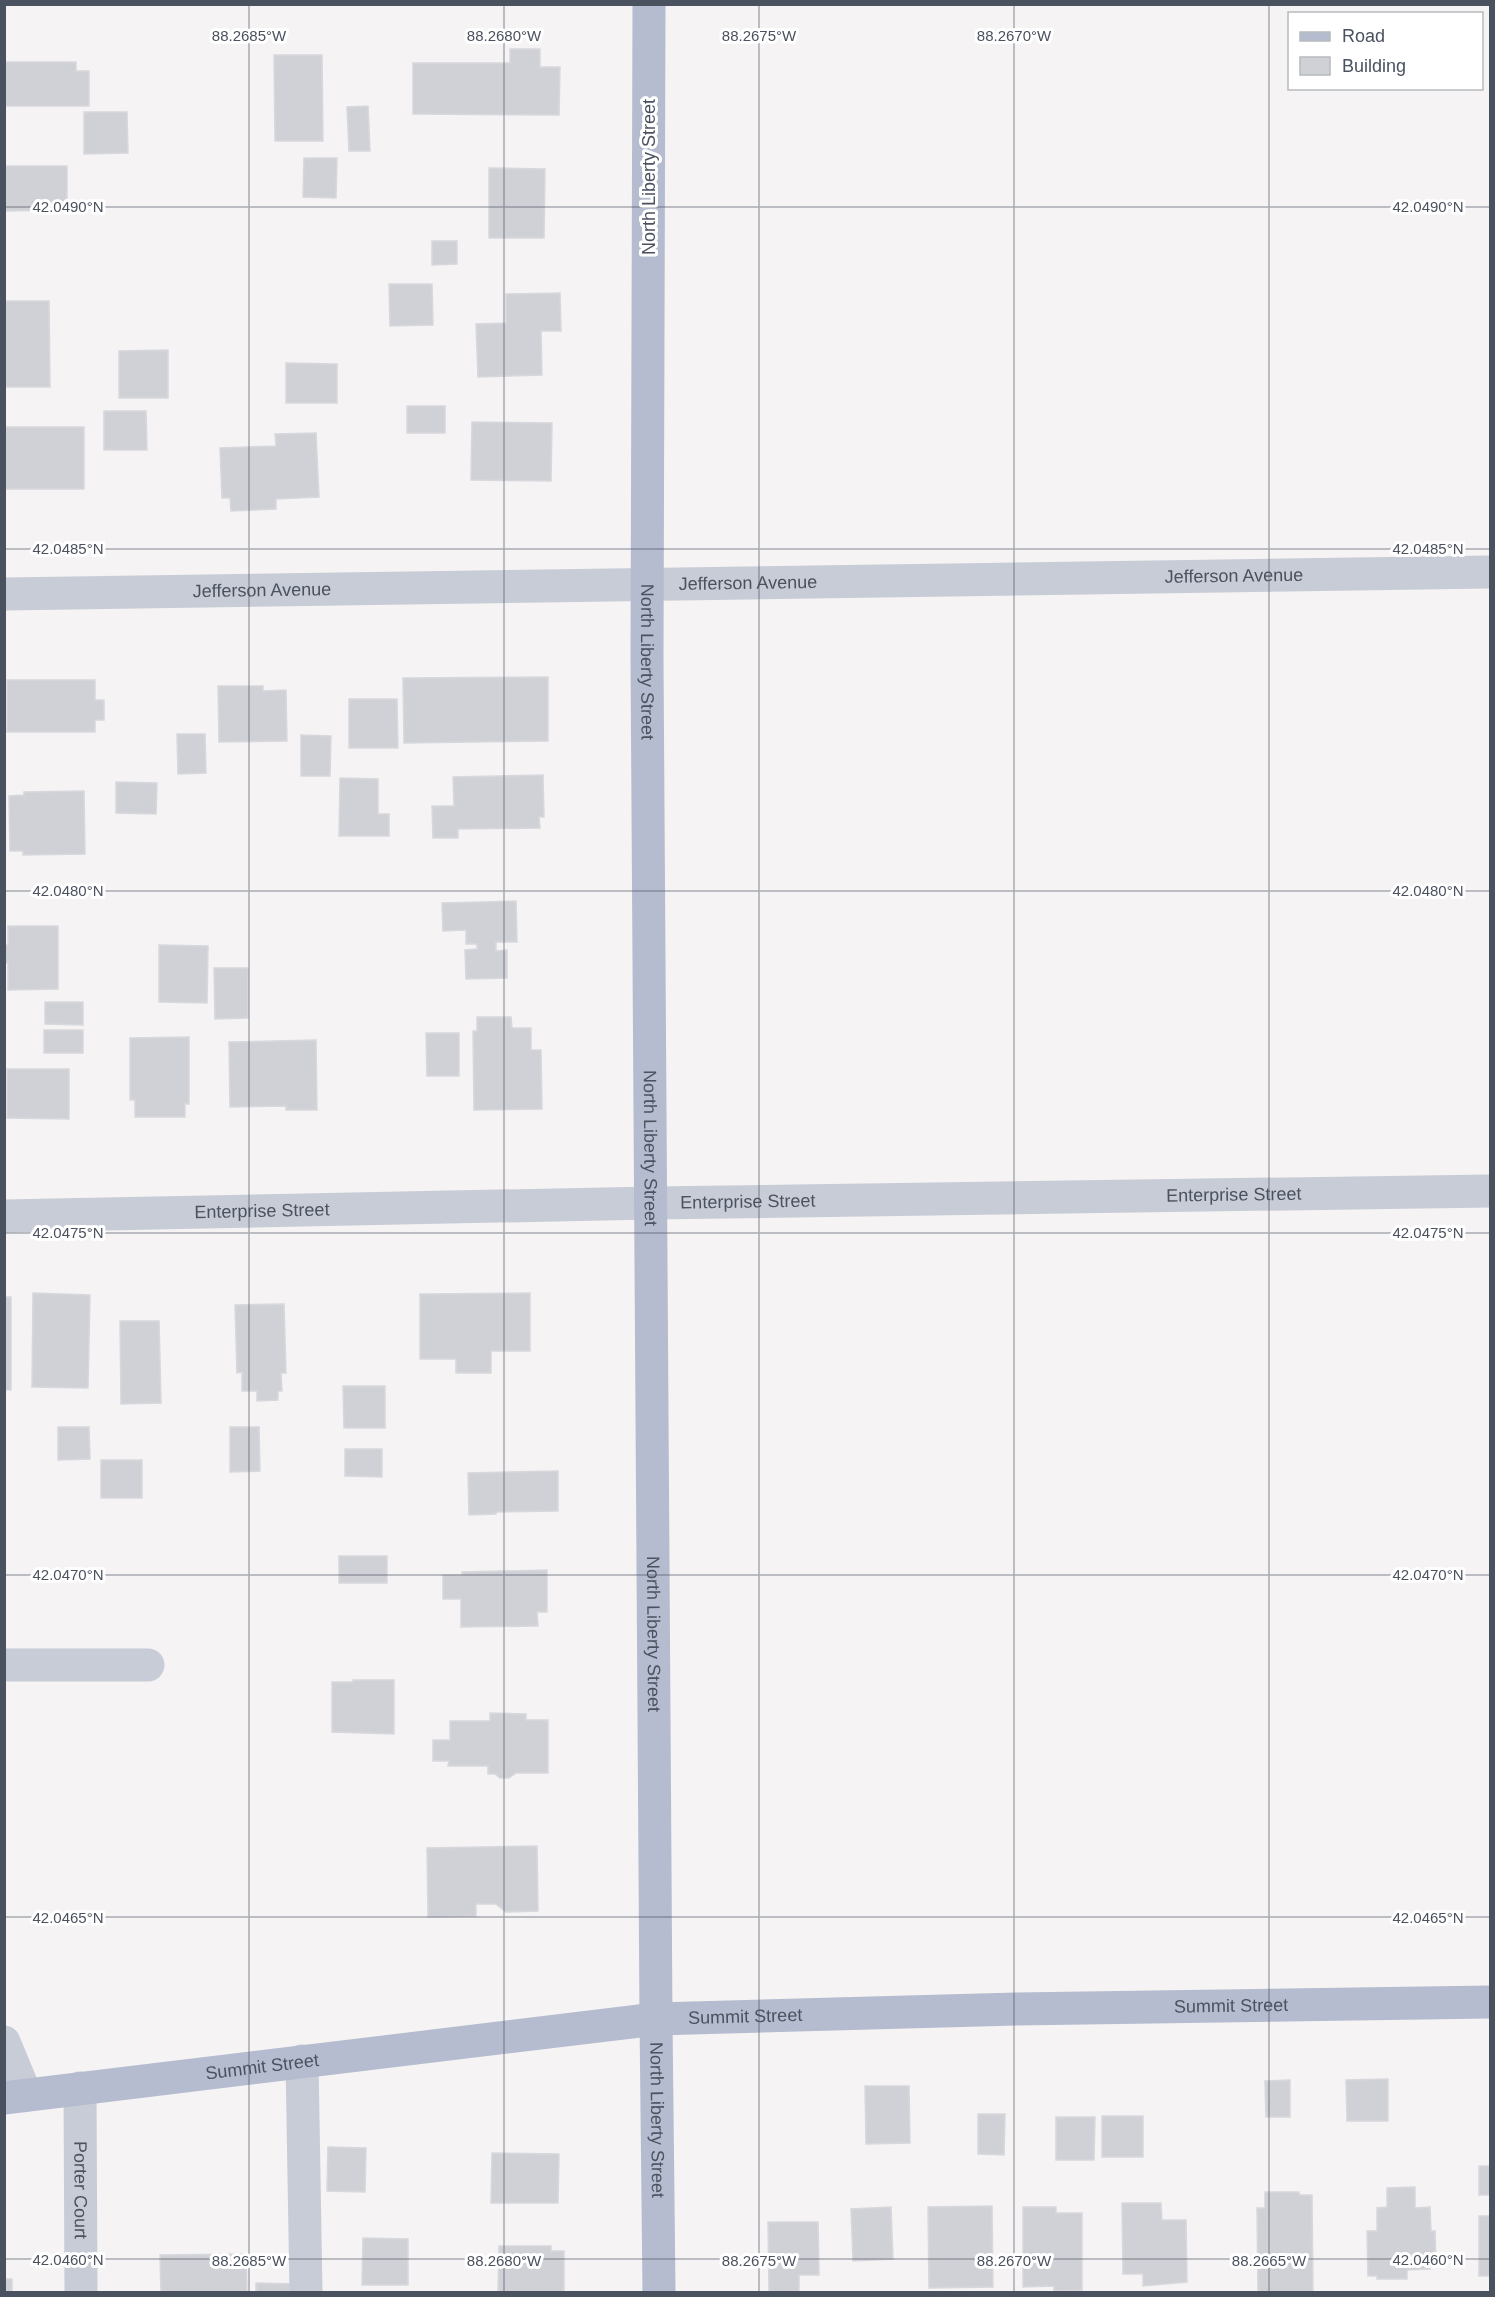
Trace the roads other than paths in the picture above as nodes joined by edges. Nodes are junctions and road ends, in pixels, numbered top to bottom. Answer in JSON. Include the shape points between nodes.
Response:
{"nodes":[{"id":1,"x":649,"y":4,"type":"edge"},
{"id":2,"x":1491,"y":572,"type":"edge"},
{"id":3,"x":647,"y":586,"type":"junction"},
{"id":4,"x":4,"y":594,"type":"edge"},
{"id":5,"x":1491,"y":1191,"type":"edge"},
{"id":6,"x":651,"y":1203,"type":"junction"},
{"id":7,"x":4,"y":1215,"type":"edge"},
{"id":8,"x":4,"y":1665,"type":"edge"},
{"id":9,"x":148,"y":1665,"type":"dead end"},
{"id":10,"x":1491,"y":2002,"type":"edge"},
{"id":11,"x":656,"y":2019,"type":"junction"},
{"id":12,"x":4,"y":2042,"type":"edge"},
{"id":13,"x":302,"y":2061,"type":"junction"},
{"id":14,"x":80,"y":2088,"type":"junction"},
{"id":15,"x":15,"y":2097,"type":"edge"},
{"id":16,"x":81,"y":2292,"type":"edge"},
{"id":17,"x":306,"y":2292,"type":"edge"},
{"id":18,"x":659,"y":2292,"type":"edge"}],
"edges":[{"from":1,"to":3,"type":"main road","name":"North Liberty Street"},
{"from":2,"to":3,"type":"street","name":"Jefferson Avenue"},
{"from":3,"to":4,"type":"street","name":"Jefferson Avenue"},
{"from":3,"to":6,"type":"main road","name":"North Liberty Street"},
{"from":5,"to":6,"type":"street","name":"Enterprise Street"},
{"from":6,"to":7,"type":"street","name":"Enterprise Street"},
{"from":6,"to":11,"type":"main road","name":"North Liberty Street"},
{"from":8,"to":9,"type":"street"},
{"from":10,"to":11,"type":"main road","name":"Summit Street"},
{"from":11,"to":13,"type":"main road","name":"Summit Street"},
{"from":11,"to":18,"type":"main road","name":"North Liberty Street"},
{"from":12,"to":15,"type":"street"},
{"from":13,"to":14,"type":"main road","name":"Summit Street"},
{"from":13,"to":17,"type":"street"},
{"from":14,"to":15,"type":"main road","name":"Summit Street"},
{"from":14,"to":16,"type":"street","name":"Porter Court"}]}
